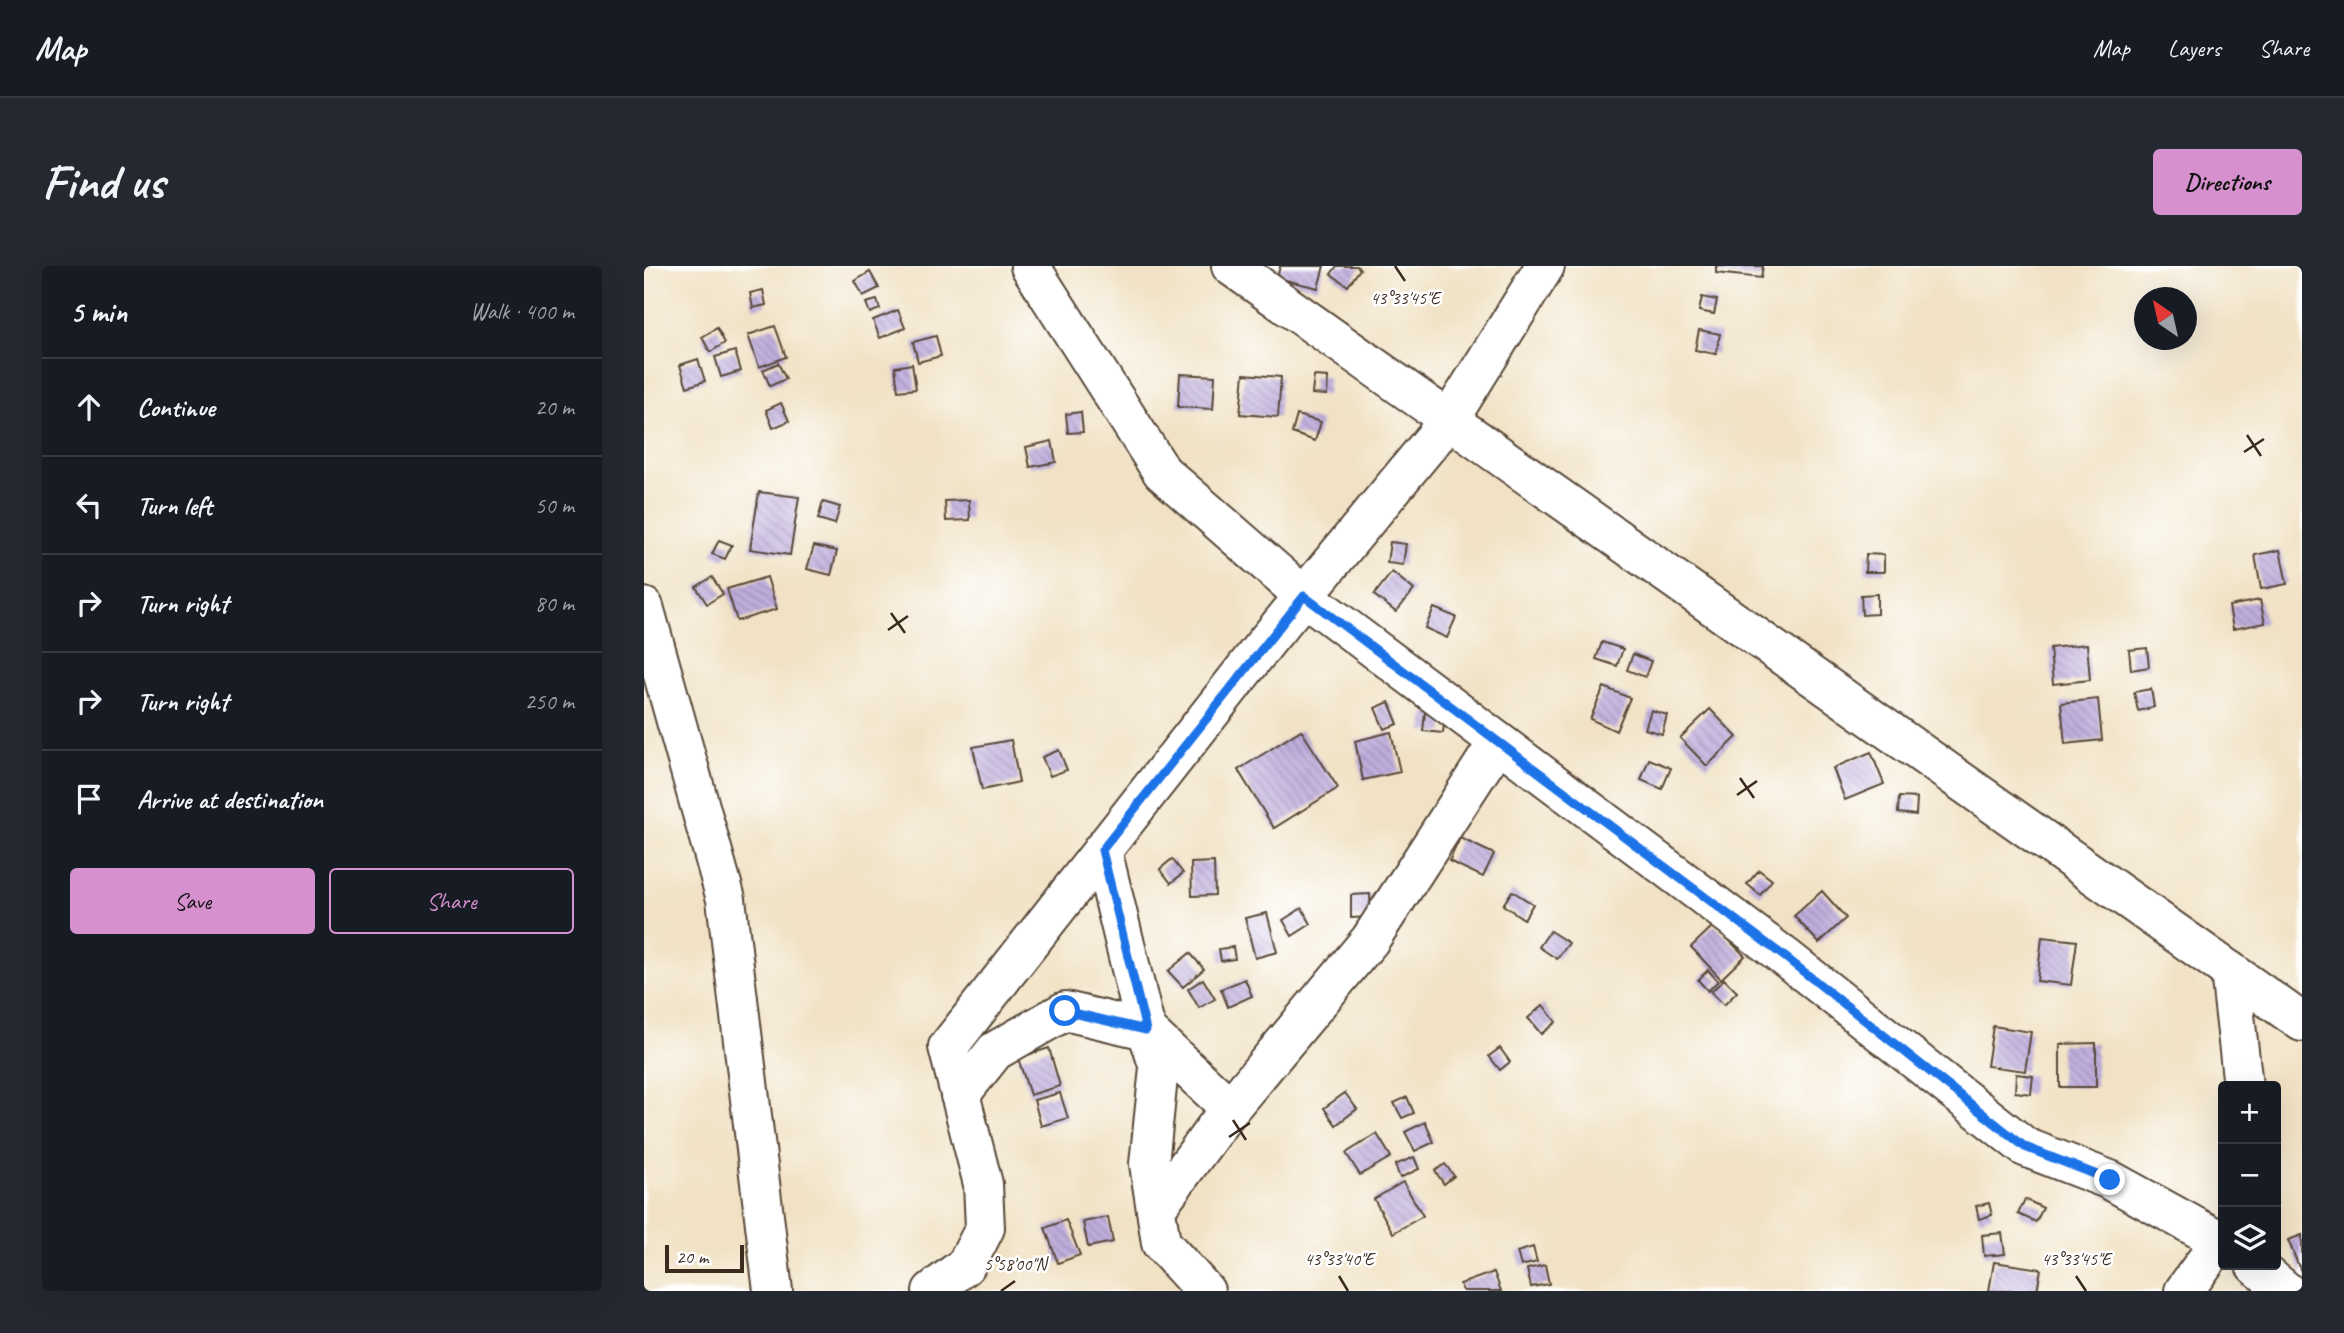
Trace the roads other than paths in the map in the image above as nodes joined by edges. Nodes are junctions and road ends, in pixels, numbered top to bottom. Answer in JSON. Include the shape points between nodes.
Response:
{"nodes":[{"id":1,"x":1030,"y":266,"type":"edge"},
{"id":2,"x":1231,"y":266,"type":"edge"},
{"id":3,"x":1545,"y":266,"type":"edge"},
{"id":4,"x":1449,"y":420,"type":"junction"},
{"id":5,"x":1304,"y":596,"type":"junction"},
{"id":6,"x":644,"y":607,"type":"edge"},
{"id":7,"x":1498,"y":742,"type":"junction"},
{"id":8,"x":1102,"y":850,"type":"junction"},
{"id":9,"x":2230,"y":971,"type":"junction"},
{"id":10,"x":2302,"y":1022,"type":"edge"},
{"id":11,"x":1146,"y":1030,"type":"junction"},
{"id":12,"x":2242,"y":1081,"type":"edge"},
{"id":13,"x":961,"y":1095,"type":"junction"},
{"id":14,"x":1230,"y":1108,"type":"junction"},
{"id":15,"x":1156,"y":1208,"type":"junction"},
{"id":16,"x":2218,"y":1238,"type":"edge"},
{"id":17,"x":2218,"y":1245,"type":"edge"},
{"id":18,"x":2261,"y":1270,"type":"edge"},
{"id":19,"x":773,"y":1291,"type":"edge"},
{"id":20,"x":932,"y":1291,"type":"edge"},
{"id":21,"x":1205,"y":1291,"type":"edge"},
{"id":22,"x":2184,"y":1291,"type":"edge"},
{"id":23,"x":2286,"y":1291,"type":"edge"}],
"edges":[{"from":1,"to":5,"type":"street","via":[[1162,472]]},
{"from":2,"to":4,"type":"street"},
{"from":3,"to":4,"type":"street"},
{"from":4,"to":5,"type":"street"},
{"from":4,"to":9,"type":"street"},
{"from":5,"to":7,"type":"street"},
{"from":5,"to":8,"type":"street"},
{"from":6,"to":19,"type":"street","via":[[726,899]]},
{"from":7,"to":14,"type":"street","via":[[1370,940]]},
{"from":7,"to":16,"type":"street","via":[[1785,957],[2025,1147],[2110,1180]]},
{"from":8,"to":11,"type":"street"},
{"from":8,"to":13,"type":"street","via":[[948,1047]]},
{"from":9,"to":10,"type":"street"},
{"from":9,"to":12,"type":"street"},
{"from":11,"to":13,"type":"street","via":[[1065,1011],[995,1051]]},
{"from":11,"to":14,"type":"street"},
{"from":11,"to":15,"type":"street","via":[[1159,1068],[1149,1164]]},
{"from":13,"to":20,"type":"street","via":[[983,1184],[985,1228],[966,1265]]},
{"from":14,"to":15,"type":"street"},
{"from":15,"to":21,"type":"street","via":[[1161,1243]]},
{"from":17,"to":22,"type":"street"},
{"from":18,"to":23,"type":"street"}]}
